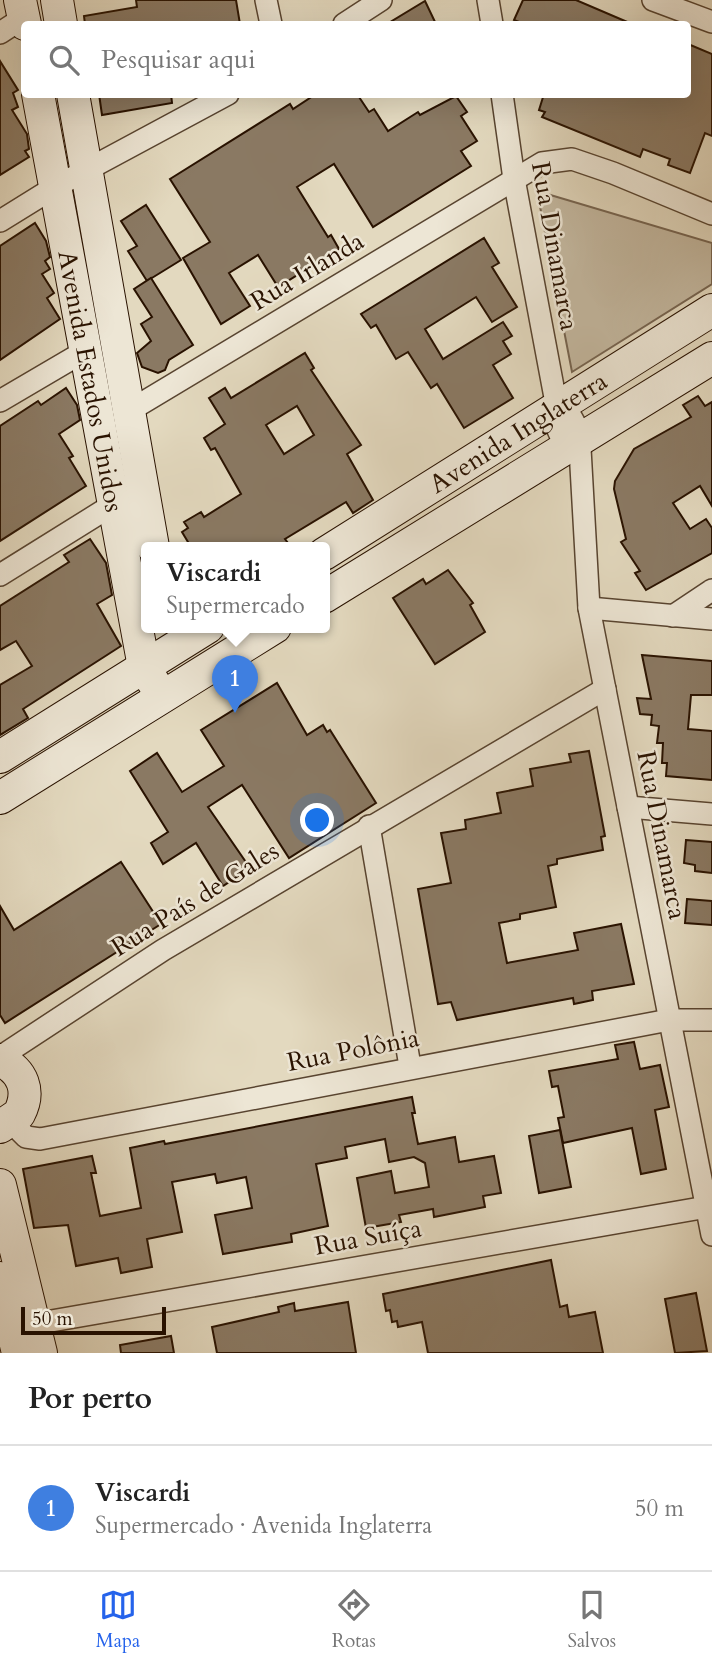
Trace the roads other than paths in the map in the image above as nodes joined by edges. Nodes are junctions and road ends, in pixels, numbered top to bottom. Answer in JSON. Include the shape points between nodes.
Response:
{"nodes":[{"id":1,"x":57,"y":0,"type":"edge"},
{"id":2,"x":266,"y":0,"type":"edge"},
{"id":3,"x":381,"y":0,"type":"edge"},
{"id":4,"x":488,"y":0,"type":"edge"},
{"id":5,"x":653,"y":0,"type":"edge"},
{"id":6,"x":60,"y":21,"type":"edge"},
{"id":7,"x":270,"y":21,"type":"edge"},
{"id":8,"x":349,"y":21,"type":"edge"},
{"id":9,"x":492,"y":21,"type":"edge"},
{"id":10,"x":712,"y":22,"type":"edge"},
{"id":11,"x":39,"y":98,"type":"edge"},
{"id":12,"x":74,"y":98,"type":"edge"},
{"id":13,"x":221,"y":98,"type":"edge"},
{"id":14,"x":503,"y":98,"type":"edge"},
{"id":15,"x":86,"y":170,"type":"junction"},
{"id":16,"x":514,"y":179,"type":"junction"},
{"id":17,"x":55,"y":187,"type":"junction"},
{"id":18,"x":712,"y":214,"type":"edge"},
{"id":19,"x":0,"y":220,"type":"edge"},
{"id":20,"x":712,"y":310,"type":"edge"},
{"id":21,"x":85,"y":351,"type":"junction"},
{"id":22,"x":712,"y":358,"type":"edge"},
{"id":23,"x":0,"y":401,"type":"edge"},
{"id":24,"x":557,"y":408,"type":"junction"},
{"id":25,"x":129,"y":411,"type":"junction"},
{"id":26,"x":577,"y":443,"type":"junction"},
{"id":27,"x":114,"y":504,"type":"junction"},
{"id":28,"x":152,"y":542,"type":"edge"},
{"id":29,"x":330,"y":550,"type":"edge"},
{"id":30,"x":0,"y":575,"type":"edge"},
{"id":31,"x":712,"y":590,"type":"edge"},
{"id":32,"x":330,"y":593,"type":"edge"},
{"id":33,"x":589,"y":608,"type":"junction"},
{"id":34,"x":673,"y":616,"type":"junction"},
{"id":35,"x":712,"y":619,"type":"edge"},
{"id":36,"x":187,"y":633,"type":"edge"},
{"id":37,"x":265,"y":633,"type":"edge"},
{"id":38,"x":169,"y":638,"type":"edge"},
{"id":39,"x":144,"y":667,"type":"junction"},
{"id":40,"x":190,"y":679,"type":"junction"},
{"id":41,"x":605,"y":689,"type":"junction"},
{"id":42,"x":162,"y":696,"type":"junction"},
{"id":43,"x":0,"y":757,"type":"edge"},
{"id":44,"x":0,"y":798,"type":"edge"},
{"id":45,"x":628,"y":807,"type":"junction"},
{"id":46,"x":712,"y":814,"type":"edge"},
{"id":47,"x":369,"y":826,"type":"junction"},
{"id":48,"x":669,"y":1020,"type":"junction"},
{"id":49,"x":712,"y":1020,"type":"edge"},
{"id":50,"x":0,"y":1058,"type":"edge"},
{"id":51,"x":410,"y":1066,"type":"junction"},
{"id":52,"x":4,"y":1129,"type":"edge"},
{"id":53,"x":0,"y":1185,"type":"edge"},
{"id":54,"x":709,"y":1206,"type":"edge"},
{"id":55,"x":712,"y":1235,"type":"edge"},
{"id":56,"x":1,"y":1287,"type":"edge"},
{"id":57,"x":38,"y":1338,"type":"edge"},
{"id":58,"x":18,"y":1353,"type":"edge"}],
"edges":[{"from":1,"to":6,"type":"main road"},
{"from":2,"to":7,"type":"street"},
{"from":3,"to":8,"type":"street"},
{"from":4,"to":9,"type":"street"},
{"from":5,"to":10,"type":"street"},
{"from":11,"to":17,"type":"main road","name":"Avenida Estados Unidos"},
{"from":12,"to":15,"type":"main road","name":"Avenida Estados Unidos"},
{"from":13,"to":15,"type":"street"},
{"from":14,"to":16,"type":"street","name":"Rua Dinamarca"},
{"from":15,"to":17,"type":"street"},
{"from":15,"to":25,"type":"main road","name":"Avenida Estados Unidos"},
{"from":16,"to":18,"type":"street","name":"Rua Irlanda","via":[[542,163],[572,159]]},
{"from":16,"to":24,"type":"street","name":"Rua Dinamarca"},
{"from":16,"to":25,"type":"street","name":"Rua Irlanda"},
{"from":17,"to":19,"type":"street"},
{"from":17,"to":21,"type":"main road","name":"Avenida Estados Unidos"},
{"from":20,"to":24,"type":"main road","name":"Avenida Inglaterra"},
{"from":21,"to":23,"type":"street"},
{"from":21,"to":27,"type":"main road","name":"Avenida Estados Unidos"},
{"from":22,"to":26,"type":"main road","name":"Avenida Inglaterra"},
{"from":24,"to":26,"type":"street","name":"Rua Dinamarca","via":[[575,421]]},
{"from":24,"to":29,"type":"main road","name":"Avenida Inglaterra"},
{"from":25,"to":28,"type":"main road","name":"Avenida Estados Unidos"},
{"from":26,"to":32,"type":"main road","name":"Avenida Inglaterra"},
{"from":26,"to":33,"type":"street","name":"Rua Dinamarca"},
{"from":27,"to":30,"type":"street"},
{"from":27,"to":39,"type":"main road","name":"Avenida Estados Unidos"},
{"from":31,"to":34,"type":"street"},
{"from":33,"to":34,"type":"street"},
{"from":33,"to":41,"type":"street","name":"Rua Dinamarca"},
{"from":34,"to":35,"type":"street"},
{"from":36,"to":38,"type":"main road"},
{"from":37,"to":40,"type":"main road"},
{"from":38,"to":39,"type":"main road"},
{"from":38,"to":40,"type":"main road"},
{"from":39,"to":42,"type":"main road"},
{"from":39,"to":43,"type":"main road"},
{"from":40,"to":42,"type":"main road"},
{"from":41,"to":45,"type":"street","name":"Rua Dinamarca"},
{"from":41,"to":47,"type":"street","name":"Rua País de Gales"},
{"from":42,"to":44,"type":"main road"},
{"from":45,"to":46,"type":"street"},
{"from":45,"to":48,"type":"street","name":"Rua Dinamarca"},
{"from":47,"to":50,"type":"street","name":"Rua País de Gales","via":[[163,950]]},
{"from":47,"to":51,"type":"street"},
{"from":48,"to":49,"type":"street","name":"Rua Polônia"},
{"from":48,"to":51,"type":"street","name":"Rua Polônia"},
{"from":48,"to":54,"type":"street","name":"Rua Dinamarca"},
{"from":50,"to":52,"type":"main road","via":[[16,1070],[26,1091],[19,1114]]},
{"from":51,"to":52,"type":"street","name":"Rua Polônia","via":[[40,1139]]},
{"from":53,"to":57,"type":"main road"},
{"from":54,"to":55,"type":"street","name":"Rua Dinamarca"},
{"from":54,"to":57,"type":"street","name":"Rua Suíça"},
{"from":56,"to":58,"type":"main road"}]}
